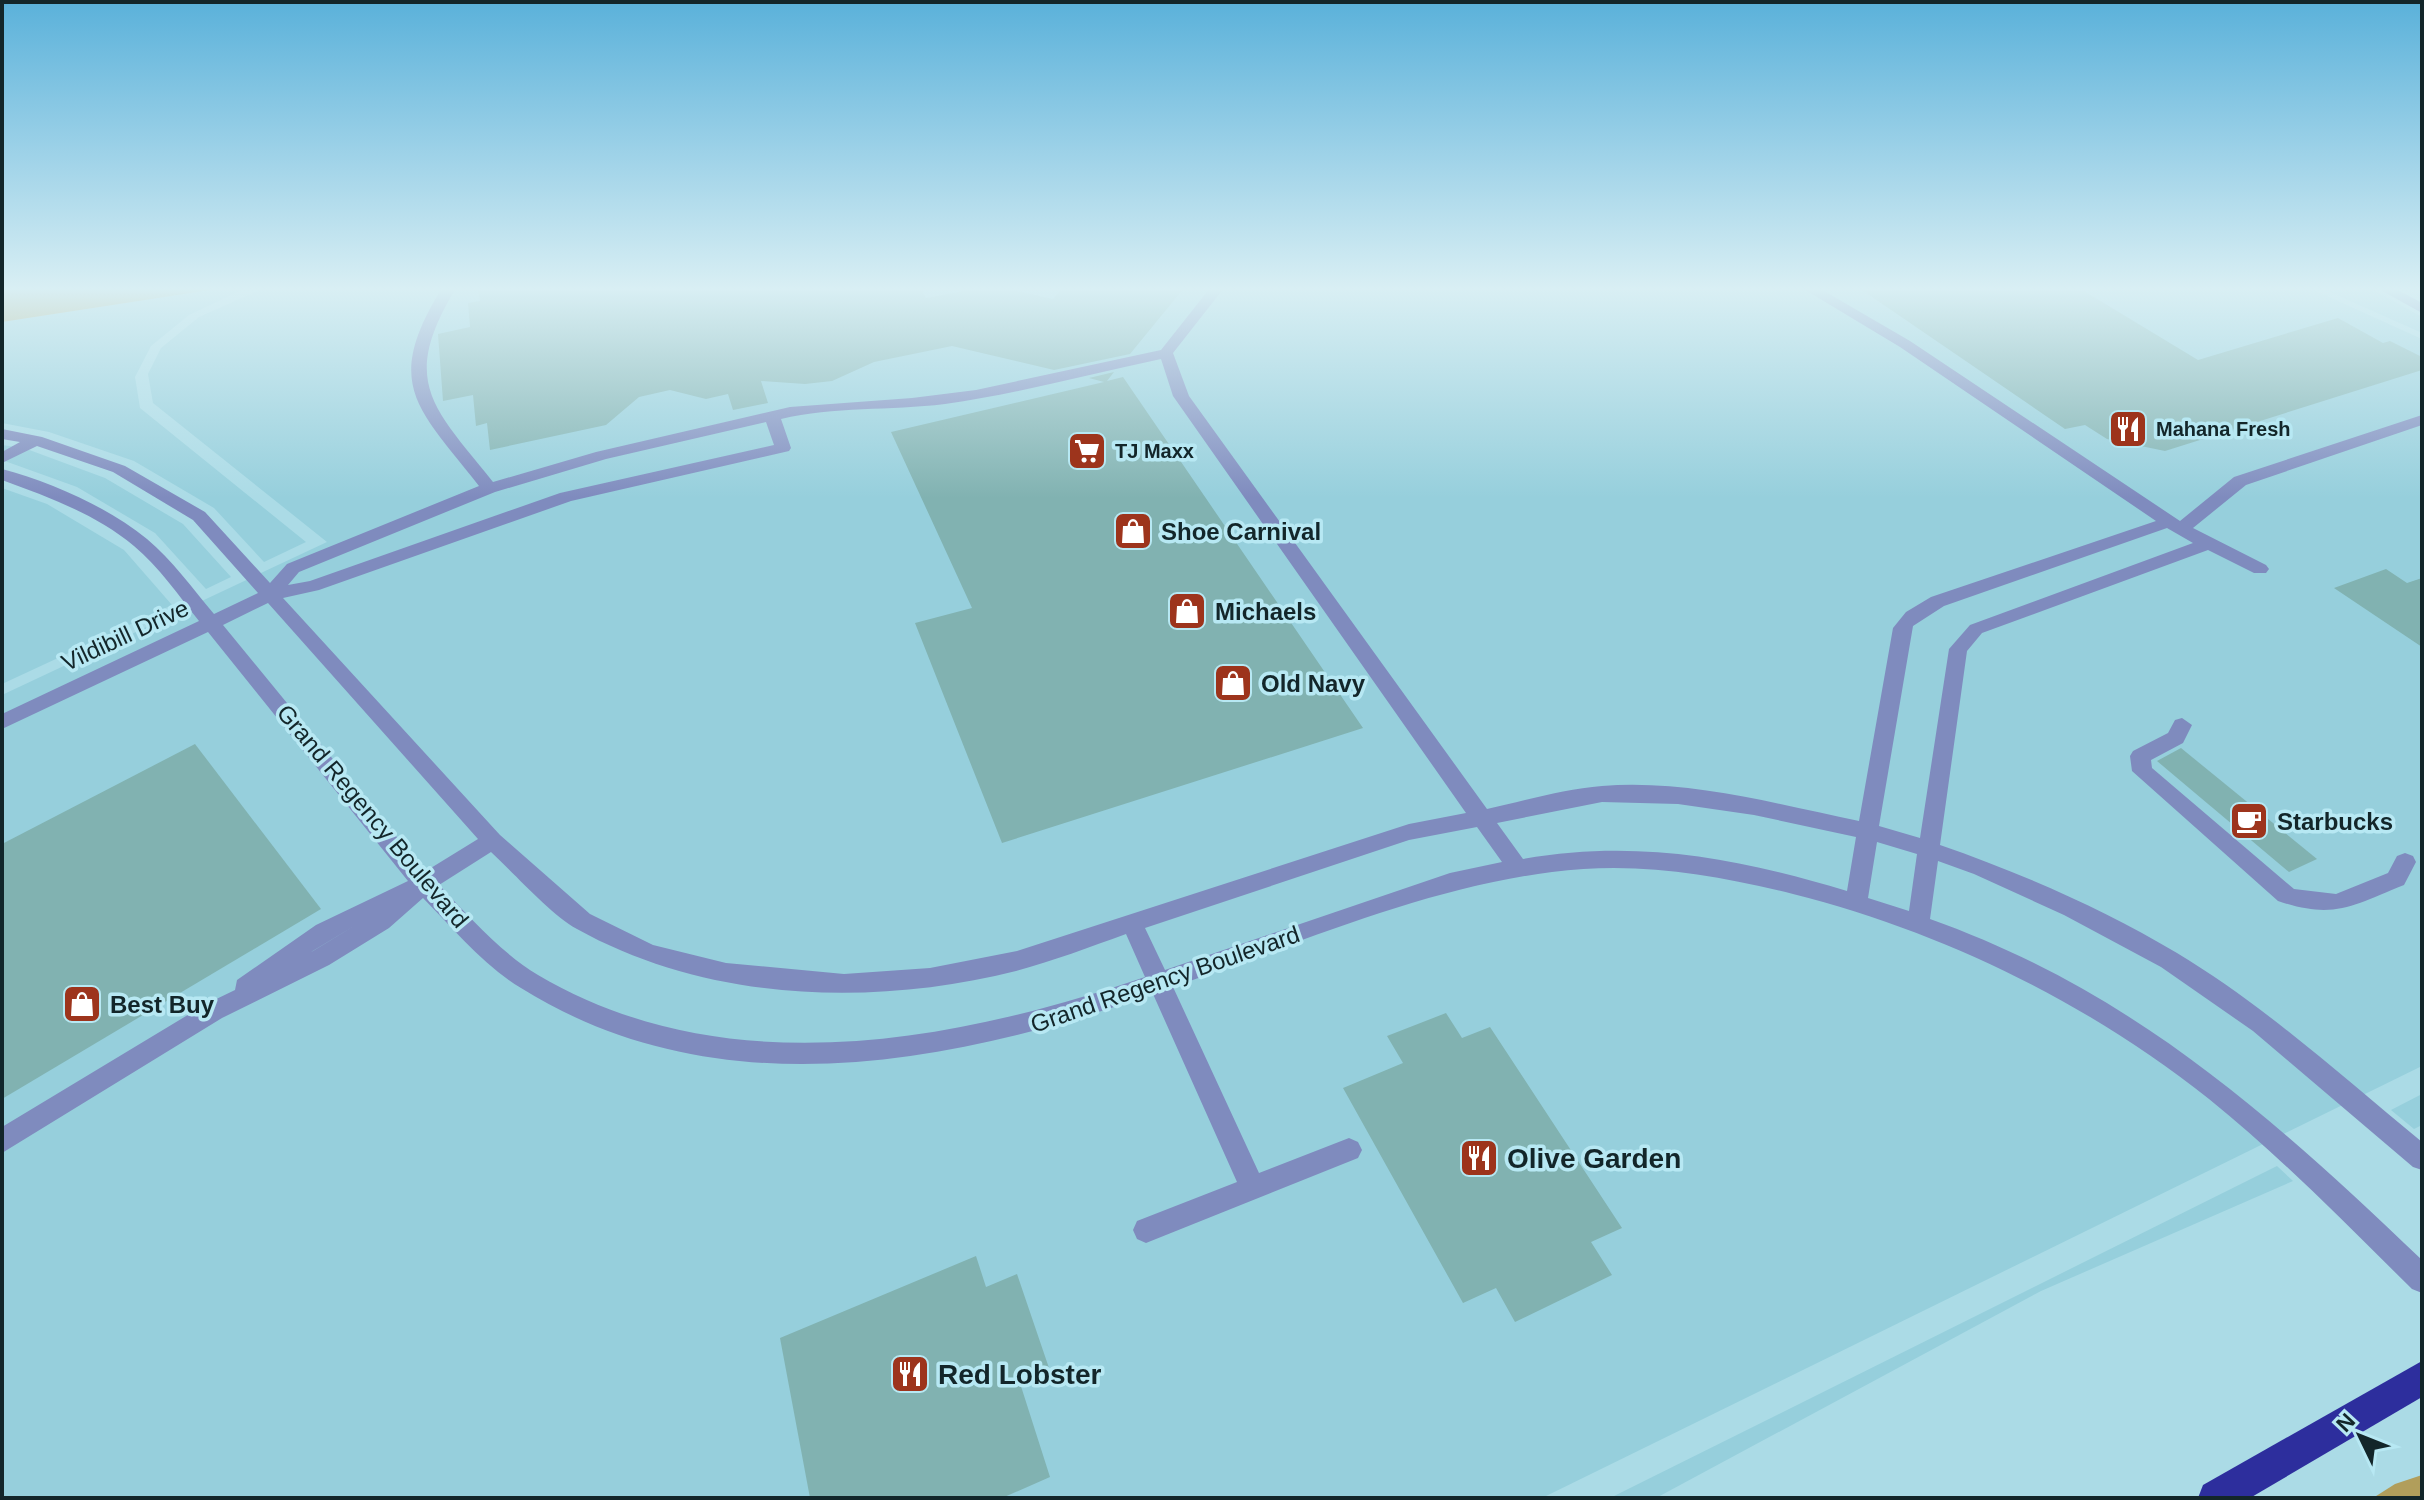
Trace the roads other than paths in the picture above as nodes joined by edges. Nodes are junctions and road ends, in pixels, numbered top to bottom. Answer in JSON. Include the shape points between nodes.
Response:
{"nodes":[{"id":1,"x":421,"y":358,"type":"edge"},
{"id":2,"x":1141,"y":358,"type":"edge"},
{"id":3,"x":1168,"y":358,"type":"edge"},
{"id":4,"x":1926,"y":358,"type":"edge"},
{"id":5,"x":772,"y":416,"type":"junction"},
{"id":6,"x":2422,"y":420,"type":"edge"},
{"id":7,"x":2,"y":434,"type":"edge"},
{"id":8,"x":36,"y":440,"type":"junction"},
{"id":9,"x":2,"y":458,"type":"edge"},
{"id":10,"x":2,"y":474,"type":"edge"},
{"id":11,"x":489,"y":488,"type":"junction"},
{"id":12,"x":2175,"y":525,"type":"junction"},
{"id":13,"x":2209,"y":543,"type":"junction"},
{"id":14,"x":2260,"y":569,"type":"dead end"},
{"id":15,"x":270,"y":595,"type":"junction"},
{"id":16,"x":212,"y":623,"type":"junction"},
{"id":17,"x":2,"y":722,"type":"edge"},
{"id":18,"x":2182,"y":725,"type":"dead end"},
{"id":19,"x":1483,"y":817,"type":"junction"},
{"id":20,"x":1868,"y":830,"type":"junction"},
{"id":21,"x":492,"y":841,"type":"junction"},
{"id":22,"x":1929,"y":849,"type":"junction"},
{"id":23,"x":2405,"y":862,"type":"dead end"},
{"id":24,"x":1516,"y":866,"type":"junction"},
{"id":25,"x":425,"y":883,"type":"junction"},
{"id":26,"x":1856,"y":902,"type":"junction"},
{"id":27,"x":1132,"y":923,"type":"junction"},
{"id":28,"x":1918,"y":924,"type":"junction"},
{"id":29,"x":1158,"y":983,"type":"junction"},
{"id":30,"x":2,"y":1141,"type":"edge"},
{"id":31,"x":1349,"y":1150,"type":"dead end"},
{"id":32,"x":2422,"y":1158,"type":"edge"},
{"id":33,"x":1253,"y":1188,"type":"junction"},
{"id":34,"x":1146,"y":1230,"type":"dead end"},
{"id":35,"x":2422,"y":1279,"type":"edge"},
{"id":36,"x":2422,"y":1378,"type":"edge"},
{"id":37,"x":2216,"y":1498,"type":"edge"}],
"edges":[{"from":1,"to":11,"type":"street","via":[[428,411]]},
{"from":2,"to":5,"type":"street","via":[[912,403],[847,403]]},
{"from":3,"to":19,"type":"street","via":[[1181,396]]},
{"from":4,"to":12,"type":"street"},
{"from":5,"to":11,"type":"street","via":[[602,455]]},
{"from":5,"to":15,"type":"street","via":[[783,448],[566,497],[313,586]]},
{"from":6,"to":12,"type":"street","via":[[2240,481],[2201,516]]},
{"from":7,"to":8,"type":"street"},
{"from":8,"to":9,"type":"street"},
{"from":8,"to":15,"type":"street","via":[[119,469],[199,516]]},
{"from":10,"to":16,"type":"street","name":"Grand Regency Boulevard","via":[[61,496],[140,542]]},
{"from":11,"to":15,"type":"street","via":[[293,568]]},
{"from":12,"to":13,"type":"street"},
{"from":12,"to":20,"type":"street","via":[[1953,596],[1910,617],[1902,628]]},
{"from":13,"to":14,"type":"street"},
{"from":13,"to":22,"type":"street","via":[[2009,615],[1967,636],[1958,649]]},
{"from":15,"to":16,"type":"street","name":"Vildibill Drive"},
{"from":15,"to":21,"type":"street"},
{"from":16,"to":17,"type":"street","name":"Vildibill Drive"},
{"from":16,"to":25,"type":"street","name":"Grand Regency Boulevard"},
{"from":18,"to":23,"type":"street","via":[[2176,738],[2140,756],[2142,771],[2286,895],[2337,903],[2396,879]]},
{"from":19,"to":20,"type":"street","via":[[1602,794],[1663,796],[1754,807]]},
{"from":19,"to":24,"type":"street"},
{"from":19,"to":27,"type":"street","via":[[1409,832]]},
{"from":20,"to":22,"type":"street"},
{"from":20,"to":26,"type":"street"},
{"from":21,"to":25,"type":"street"},
{"from":21,"to":27,"type":"street","via":[[582,921],[648,953],[726,973],[844,984],[930,978],[1017,961]]},
{"from":22,"to":28,"type":"street"},
{"from":22,"to":32,"type":"street","via":[[2072,909],[2169,960],[2261,1024]]},
{"from":24,"to":26,"type":"street","name":"Grand Regency Boulevard","via":[[1661,859],[1748,874]]},
{"from":24,"to":29,"type":"street","name":"Grand Regency Boulevard","via":[[1450,882]]},
{"from":25,"to":29,"type":"street","name":"Grand Regency Boulevard","via":[[526,980],[592,1015],[673,1040],[749,1052],[831,1053],[930,1045],[1004,1032]]},
{"from":25,"to":30,"type":"street","via":[[381,921],[214,1011]]},
{"from":26,"to":28,"type":"street","name":"Grand Regency Boulevard"},
{"from":27,"to":29,"type":"street"},
{"from":28,"to":35,"type":"street","name":"Grand Regency Boulevard","via":[[2026,968],[2185,1066],[2270,1133]]},
{"from":29,"to":33,"type":"street"},
{"from":31,"to":33,"type":"street"},
{"from":33,"to":34,"type":"street"},
{"from":36,"to":37,"type":"highway"}]}
